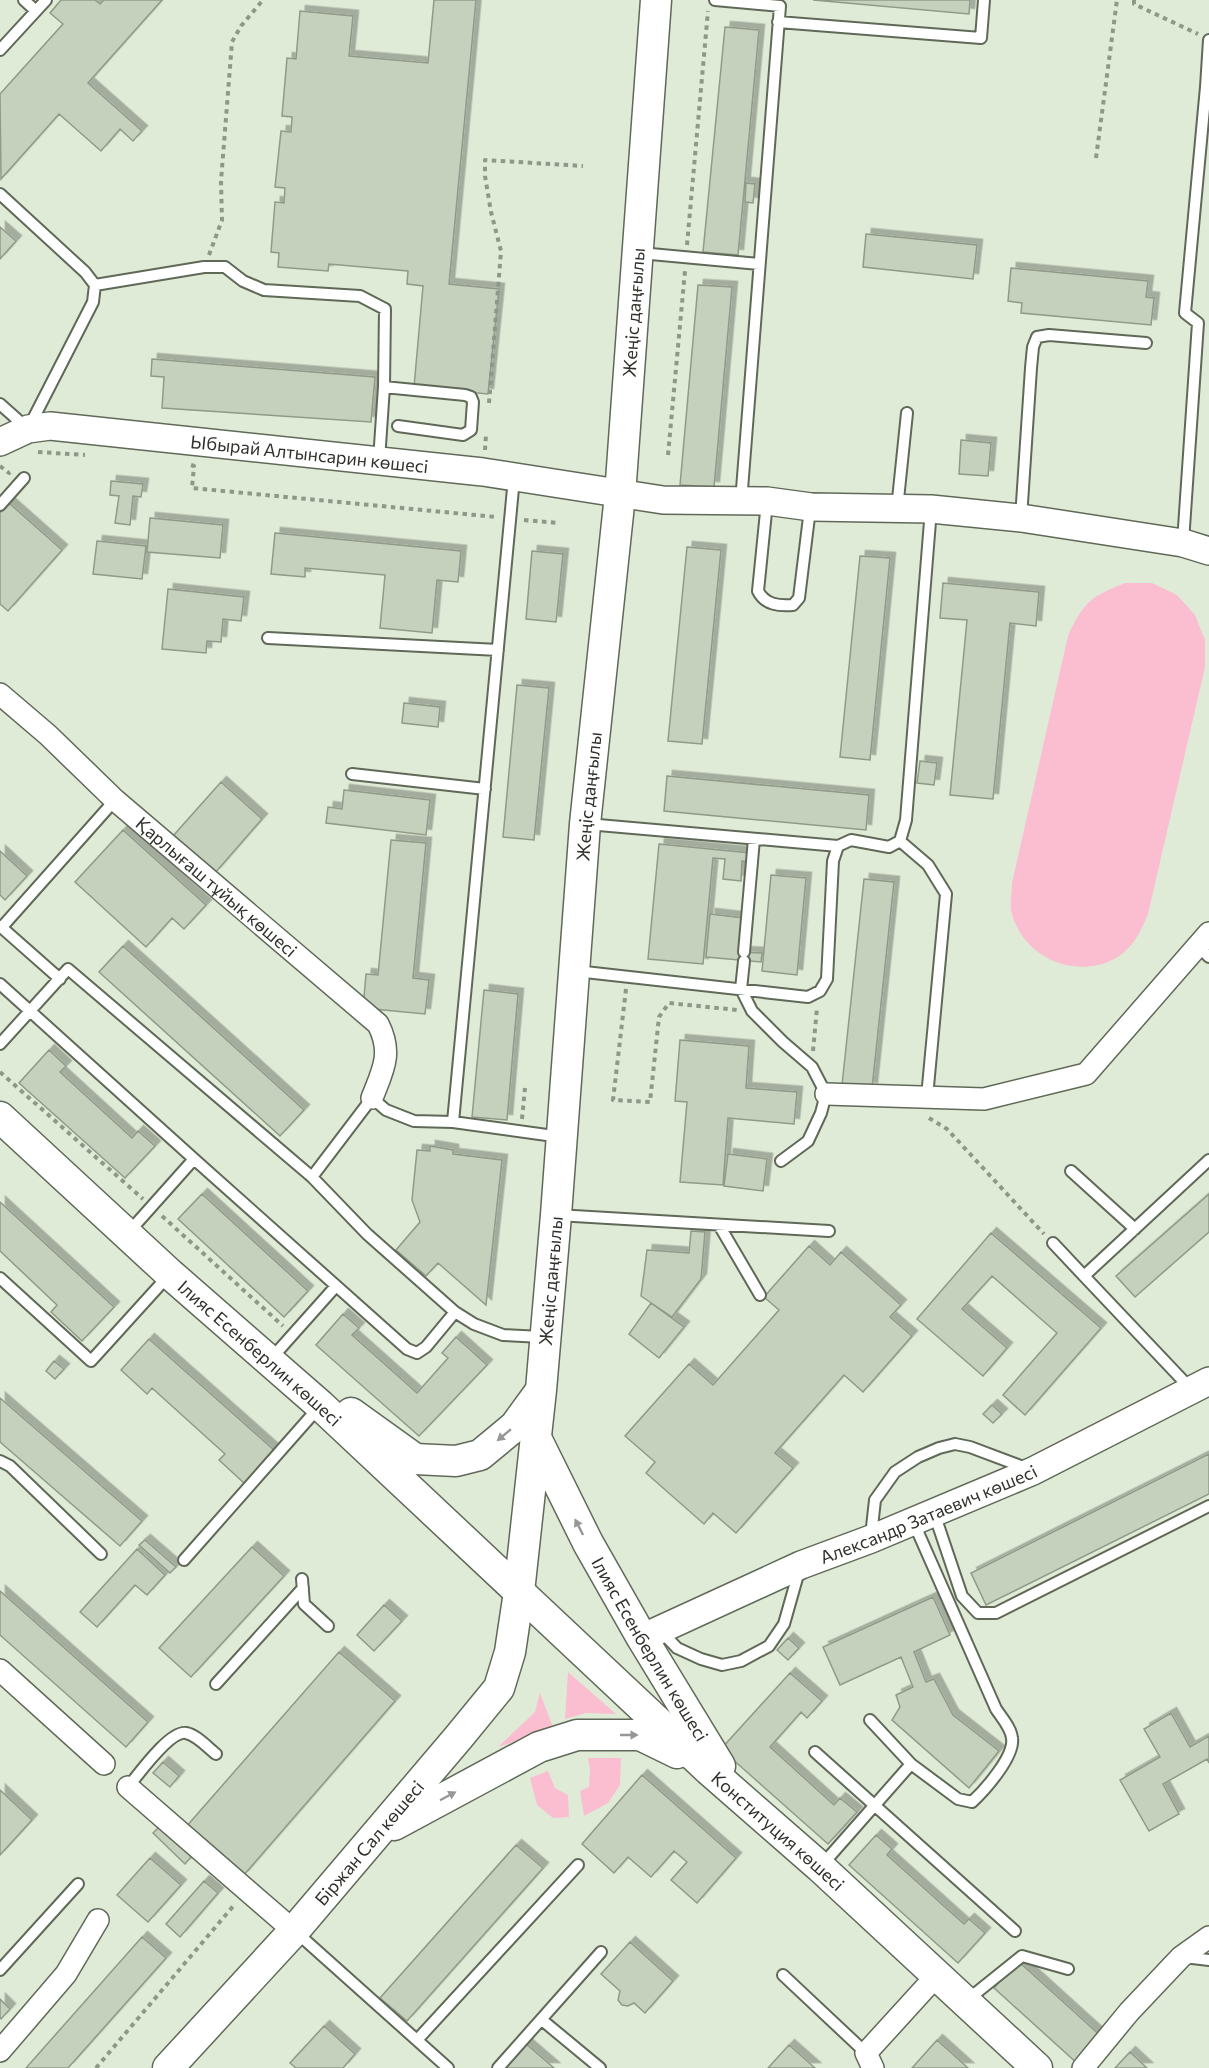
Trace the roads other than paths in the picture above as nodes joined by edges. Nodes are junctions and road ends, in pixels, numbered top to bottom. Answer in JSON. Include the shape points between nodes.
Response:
{"nodes":[{"id":1,"x":24,"y":0,"type":"edge"},
{"id":2,"x":46,"y":0,"type":"edge"},
{"id":3,"x":656,"y":0,"type":"edge"},
{"id":4,"x":715,"y":0,"type":"edge"},
{"id":5,"x":984,"y":0,"type":"edge"},
{"id":6,"x":36,"y":11,"type":"junction"},
{"id":7,"x":778,"y":22,"type":"junction"},
{"id":8,"x":1209,"y":40,"type":"edge"},
{"id":9,"x":0,"y":50,"type":"edge"},
{"id":10,"x":0,"y":194,"type":"edge"},
{"id":11,"x":637,"y":252,"type":"junction"},
{"id":12,"x":759,"y":264,"type":"junction"},
{"id":13,"x":95,"y":285,"type":"junction"},
{"id":14,"x":1146,"y":343,"type":"dead end"},
{"id":15,"x":384,"y":387,"type":"junction"},
{"id":16,"x":0,"y":404,"type":"edge"},
{"id":17,"x":907,"y":413,"type":"dead end"},
{"id":18,"x":398,"y":426,"type":"dead end"},
{"id":19,"x":0,"y":442,"type":"edge"},
{"id":20,"x":29,"y":442,"type":"junction"},
{"id":21,"x":379,"y":462,"type":"junction"},
{"id":22,"x":514,"y":477,"type":"junction"},
{"id":23,"x":24,"y":478,"type":"dead end"},
{"id":24,"x":620,"y":495,"type":"junction"},
{"id":25,"x":754,"y":502,"type":"junction"},
{"id":26,"x":0,"y":505,"type":"edge"},
{"id":27,"x":811,"y":507,"type":"junction"},
{"id":28,"x":931,"y":509,"type":"junction"},
{"id":29,"x":897,"y":510,"type":"junction"},
{"id":30,"x":1021,"y":518,"type":"junction"},
{"id":31,"x":1183,"y":543,"type":"junction"},
{"id":32,"x":1209,"y":551,"type":"edge"},
{"id":33,"x":268,"y":638,"type":"dead end"},
{"id":34,"x":498,"y":651,"type":"junction"},
{"id":35,"x":0,"y":694,"type":"edge"},
{"id":36,"x":352,"y":774,"type":"dead end"},
{"id":37,"x":485,"y":789,"type":"junction"},
{"id":38,"x":115,"y":800,"type":"junction"},
{"id":39,"x":585,"y":824,"type":"junction"},
{"id":40,"x":754,"y":839,"type":"junction"},
{"id":41,"x":900,"y":841,"type":"junction"},
{"id":42,"x":838,"y":846,"type":"junction"},
{"id":43,"x":1,"y":927,"type":"edge"},
{"id":44,"x":1205,"y":945,"type":"edge"},
{"id":45,"x":574,"y":971,"type":"junction"},
{"id":46,"x":60,"y":979,"type":"junction"},
{"id":47,"x":0,"y":984,"type":"edge"},
{"id":48,"x":741,"y":989,"type":"junction"},
{"id":49,"x":30,"y":1011,"type":"junction"},
{"id":50,"x":0,"y":1044,"type":"edge"},
{"id":51,"x":826,"y":1094,"type":"junction"},
{"id":52,"x":372,"y":1098,"type":"junction"},
{"id":53,"x":927,"y":1107,"type":"junction"},
{"id":54,"x":0,"y":1117,"type":"edge"},
{"id":55,"x":453,"y":1122,"type":"junction"},
{"id":56,"x":561,"y":1137,"type":"junction"},
{"id":57,"x":194,"y":1159,"type":"junction"},
{"id":58,"x":1209,"y":1160,"type":"edge"},
{"id":59,"x":781,"y":1161,"type":"dead end"},
{"id":60,"x":1071,"y":1171,"type":"dead end"},
{"id":61,"x":312,"y":1177,"type":"junction"},
{"id":62,"x":556,"y":1215,"type":"junction"},
{"id":63,"x":719,"y":1225,"type":"junction"},
{"id":64,"x":1135,"y":1229,"type":"junction"},
{"id":65,"x":829,"y":1231,"type":"dead end"},
{"id":66,"x":127,"y":1234,"type":"junction"},
{"id":67,"x":1053,"y":1243,"type":"road end"},
{"id":68,"x":170,"y":1274,"type":"junction"},
{"id":69,"x":1084,"y":1276,"type":"junction"},
{"id":70,"x":0,"y":1278,"type":"edge"},
{"id":71,"x":336,"y":1286,"type":"junction"},
{"id":72,"x":760,"y":1296,"type":"dead end"},
{"id":73,"x":455,"y":1312,"type":"junction"},
{"id":74,"x":546,"y":1337,"type":"junction"},
{"id":75,"x":274,"y":1364,"type":"junction"},
{"id":76,"x":1203,"y":1387,"type":"edge"},
{"id":77,"x":541,"y":1390,"type":"junction"},
{"id":78,"x":320,"y":1405,"type":"junction"},
{"id":79,"x":536,"y":1438,"type":"junction"},
{"id":80,"x":0,"y":1461,"type":"edge"},
{"id":81,"x":1033,"y":1471,"type":"junction"},
{"id":82,"x":1209,"y":1506,"type":"edge"},
{"id":83,"x":924,"y":1517,"type":"junction"},
{"id":84,"x":871,"y":1539,"type":"junction"},
{"id":85,"x":101,"y":1554,"type":"dead end"},
{"id":86,"x":184,"y":1560,"type":"dead end"},
{"id":87,"x":801,"y":1565,"type":"junction"},
{"id":88,"x":519,"y":1592,"type":"junction"},
{"id":89,"x":328,"y":1626,"type":"dead end"},
{"id":90,"x":651,"y":1634,"type":"junction"},
{"id":91,"x":0,"y":1670,"type":"edge"},
{"id":92,"x":216,"y":1684,"type":"dead end"},
{"id":93,"x":870,"y":1720,"type":"dead end"},
{"id":94,"x":815,"y":1752,"type":"dead end"},
{"id":95,"x":216,"y":1754,"type":"dead end"},
{"id":96,"x":104,"y":1764,"type":"dead end"},
{"id":97,"x":911,"y":1764,"type":"junction"},
{"id":98,"x":709,"y":1770,"type":"junction"},
{"id":99,"x":128,"y":1787,"type":"joint"},
{"id":100,"x":737,"y":1794,"type":"junction"},
{"id":101,"x":875,"y":1805,"type":"junction"},
{"id":102,"x":378,"y":1833,"type":"junction"},
{"id":103,"x":578,"y":1865,"type":"dead end"},
{"id":104,"x":820,"y":1867,"type":"junction"},
{"id":105,"x":78,"y":1884,"type":"dead end"},
{"id":106,"x":98,"y":1920,"type":"dead end"},
{"id":107,"x":294,"y":1931,"type":"junction"},
{"id":108,"x":1015,"y":1931,"type":"dead end"},
{"id":109,"x":1209,"y":1937,"type":"edge"},
{"id":110,"x":601,"y":1952,"type":"dead end"},
{"id":111,"x":1181,"y":1957,"type":"junction"},
{"id":112,"x":1209,"y":1960,"type":"edge"},
{"id":113,"x":1068,"y":1969,"type":"dead end"},
{"id":114,"x":0,"y":1970,"type":"edge"},
{"id":115,"x":783,"y":1975,"type":"dead end"},
{"id":116,"x":937,"y":1975,"type":"junction"},
{"id":117,"x":966,"y":2001,"type":"junction"},
{"id":118,"x":542,"y":2020,"type":"junction"},
{"id":119,"x":417,"y":2040,"type":"junction"},
{"id":120,"x":0,"y":2051,"type":"edge"},
{"id":121,"x":870,"y":2061,"type":"edge"},
{"id":122,"x":168,"y":2068,"type":"edge"},
{"id":123,"x":448,"y":2068,"type":"edge"},
{"id":124,"x":498,"y":2068,"type":"edge"},
{"id":125,"x":600,"y":2068,"type":"edge"},
{"id":126,"x":1037,"y":2068,"type":"edge"},
{"id":127,"x":1083,"y":2068,"type":"edge"}],
"edges":[{"from":1,"to":6,"type":"lane"},
{"from":2,"to":6,"type":"lane"},
{"from":3,"to":11,"type":"main road","name":"Жеңіс даңғылы"},
{"from":4,"to":7,"type":"lane","via":[[780,6]]},
{"from":5,"to":7,"type":"lane","via":[[981,38]]},
{"from":6,"to":9,"type":"lane"},
{"from":7,"to":12,"type":"lane"},
{"from":8,"to":31,"type":"lane","via":[[1185,313],[1198,323]]},
{"from":10,"to":13,"type":"lane"},
{"from":11,"to":12,"type":"lane"},
{"from":11,"to":24,"type":"main road","name":"Жеңіс даңғылы"},
{"from":12,"to":25,"type":"lane"},
{"from":13,"to":15,"type":"lane","via":[[225,267],[264,290],[360,296],[385,309]]},
{"from":13,"to":20,"type":"lane","via":[[93,302]]},
{"from":14,"to":30,"type":"lane","via":[[1037,337],[1031,369]]},
{"from":15,"to":18,"type":"lane","via":[[465,395],[473,402],[471,430],[463,435]]},
{"from":15,"to":21,"type":"lane"},
{"from":16,"to":20,"type":"lane"},
{"from":17,"to":29,"type":"lane"},
{"from":19,"to":20,"type":"street","name":"Ыбырай Алтынсарин көшесі"},
{"from":20,"to":21,"type":"street","name":"Ыбырай Алтынсарин көшесі","via":[[50,426]]},
{"from":21,"to":22,"type":"street","name":"Ыбырай Алтынсарин көшесі"},
{"from":22,"to":24,"type":"street","name":"Ыбырай Алтынсарин көшесі"},
{"from":22,"to":34,"type":"lane"},
{"from":23,"to":26,"type":"lane"},
{"from":24,"to":25,"type":"street","name":"Ыбырай Алтынсарин көшесі"},
{"from":24,"to":39,"type":"main road","name":"Жеңіс даңғылы"},
{"from":25,"to":27,"type":"street","name":"Ыбырай Алтынсарин көшесі"},
{"from":25,"to":27,"type":"lane","via":[[758,591],[769,603],[782,606],[793,605],[799,598]]},
{"from":27,"to":29,"type":"street","name":"Ыбырай Алтынсарин көшесі"},
{"from":28,"to":29,"type":"street","name":"Ыбырай Алтынсарин көшесі"},
{"from":28,"to":30,"type":"street","name":"Ыбырай Алтынсарин көшесі"},
{"from":28,"to":41,"type":"lane","via":[[906,820]]},
{"from":30,"to":31,"type":"street","name":"Ыбырай Алтынсарин көшесі"},
{"from":31,"to":32,"type":"street","name":"Ыбырай Алтынсарин көшесі"},
{"from":33,"to":34,"type":"lane"},
{"from":34,"to":37,"type":"lane"},
{"from":35,"to":38,"type":"street","name":"Қарлығаш тұйық көшесі"},
{"from":36,"to":37,"type":"lane"},
{"from":37,"to":55,"type":"lane"},
{"from":38,"to":43,"type":"lane"},
{"from":38,"to":52,"type":"street","name":"Қарлығаш тұйық көшесі","via":[[378,1024],[385,1039],[386,1059]]},
{"from":39,"to":40,"type":"lane"},
{"from":39,"to":45,"type":"main road","name":"Жеңіс даңғылы"},
{"from":40,"to":42,"type":"lane"},
{"from":40,"to":48,"type":"lane"},
{"from":41,"to":42,"type":"lane","via":[[889,847],[851,840]]},
{"from":41,"to":53,"type":"lane","via":[[928,865],[946,894]]},
{"from":42,"to":48,"type":"lane","via":[[833,861],[827,979],[820,992],[808,997]]},
{"from":43,"to":46,"type":"lane"},
{"from":44,"to":53,"type":"street","via":[[1086,1074],[984,1100]]},
{"from":45,"to":48,"type":"lane"},
{"from":45,"to":56,"type":"main road","name":"Жеңіс даңғылы"},
{"from":46,"to":49,"type":"lane"},
{"from":46,"to":61,"type":"lane","via":[[68,969]]},
{"from":47,"to":49,"type":"lane"},
{"from":48,"to":51,"type":"lane","via":[[752,1011],[812,1067]]},
{"from":49,"to":50,"type":"lane"},
{"from":49,"to":57,"type":"lane"},
{"from":51,"to":53,"type":"street"},
{"from":51,"to":59,"type":"lane","via":[[808,1141]]},
{"from":52,"to":55,"type":"lane","via":[[386,1110],[414,1120]]},
{"from":52,"to":61,"type":"lane"},
{"from":54,"to":66,"type":"main road","name":"Ілияс Есенберлин көшесі"},
{"from":55,"to":56,"type":"lane"},
{"from":56,"to":62,"type":"main road","name":"Жеңіс даңғылы"},
{"from":57,"to":66,"type":"lane"},
{"from":57,"to":71,"type":"lane"},
{"from":58,"to":64,"type":"lane"},
{"from":60,"to":64,"type":"lane"},
{"from":61,"to":73,"type":"lane","via":[[368,1234]]},
{"from":62,"to":63,"type":"lane"},
{"from":62,"to":74,"type":"main road","name":"Жеңіс даңғылы"},
{"from":63,"to":65,"type":"lane"},
{"from":63,"to":72,"type":"lane"},
{"from":64,"to":69,"type":"lane"},
{"from":66,"to":68,"type":"main road","name":"Ілияс Есенберлин көшесі"},
{"from":67,"to":69,"type":"lane"},
{"from":68,"to":70,"type":"lane","via":[[91,1361]]},
{"from":68,"to":75,"type":"main road","name":"Ілияс Есенберлин көшесі"},
{"from":69,"to":76,"type":"lane"},
{"from":71,"to":73,"type":"lane","via":[[407,1349],[417,1353]]},
{"from":71,"to":75,"type":"lane"},
{"from":73,"to":74,"type":"lane","via":[[503,1335]]},
{"from":74,"to":77,"type":"main road","name":"Жеңіс даңғылы"},
{"from":77,"to":75,"type":"main road","one_way":true,"via":[[515,1426],[480,1455],[456,1461],[415,1459]]},
{"from":75,"to":78,"type":"main road","name":"Ілияс Есенберлин көшесі"},
{"from":76,"to":81,"type":"street","name":"Александр Затаевич көшесі"},
{"from":77,"to":79,"type":"main road","name":"Жеңіс даңғылы"},
{"from":78,"to":86,"type":"lane"},
{"from":78,"to":88,"type":"main road","name":"Ілияс Есенберлин көшесі"},
{"from":79,"to":88,"type":"main road","name":"Жеңіс даңғылы"},
{"from":90,"to":79,"type":"main road","name":"Ілияс Есенберлин көшесі","one_way":true,"via":[[588,1543]]},
{"from":80,"to":85,"type":"lane","via":[[10,1466]]},
{"from":81,"to":83,"type":"street","name":"Александр Затаевич көшесі"},
{"from":81,"to":84,"type":"lane","via":[[955,1444],[918,1457],[895,1472],[875,1500]]},
{"from":82,"to":83,"type":"lane","via":[[996,1613],[978,1613],[962,1596]]},
{"from":83,"to":84,"type":"street","name":"Александр Затаевич көшесі"},
{"from":83,"to":97,"type":"lane","via":[[996,1709],[1013,1741],[1010,1753],[985,1791],[972,1802],[958,1799]]},
{"from":84,"to":87,"type":"street","name":"Александр Затаевич көшесі"},
{"from":87,"to":90,"type":"street","name":"Александр Затаевич көшесі"},
{"from":87,"to":90,"type":"lane","via":[[784,1624],[769,1646],[741,1661],[722,1665],[701,1659]]},
{"from":88,"to":98,"type":"main road","name":"Конституция көшесі"},
{"from":88,"to":102,"type":"main road","name":"Біржан Сал көшесі","via":[[510,1652],[499,1688]]},
{"from":89,"to":92,"type":"lane","via":[[304,1604],[303,1583]]},
{"from":90,"to":100,"type":"main road","name":"Ілияс Есенберлин көшесі"},
{"from":91,"to":96,"type":"street"},
{"from":93,"to":97,"type":"lane"},
{"from":94,"to":101,"type":"lane"},
{"from":95,"to":99,"type":"lane","via":[[199,1739],[181,1732],[161,1747]]},
{"from":97,"to":101,"type":"lane"},
{"from":98,"to":100,"type":"main road","name":"Конституция көшесі"},
{"from":102,"to":98,"type":"main road","one_way":true,"via":[[539,1747],[577,1735],[640,1735]]},
{"from":99,"to":107,"type":"street"},
{"from":100,"to":104,"type":"main road","name":"Конституция көшесі"},
{"from":101,"to":104,"type":"lane"},
{"from":101,"to":108,"type":"lane"},
{"from":102,"to":107,"type":"main road","name":"Біржан Сал көшесі"},
{"from":103,"to":119,"type":"lane"},
{"from":104,"to":116,"type":"main road","name":"Конституция көшесі"},
{"from":105,"to":114,"type":"lane"},
{"from":106,"to":120,"type":"street","via":[[66,1974]]},
{"from":107,"to":119,"type":"lane"},
{"from":107,"to":122,"type":"main road","name":"Біржан Сал көшесі"},
{"from":109,"to":111,"type":"street"},
{"from":110,"to":118,"type":"lane"},
{"from":111,"to":112,"type":"lane"},
{"from":111,"to":127,"type":"street"},
{"from":113,"to":117,"type":"lane","via":[[1022,1956]]},
{"from":115,"to":121,"type":"lane"},
{"from":116,"to":117,"type":"main road","name":"Конституция көшесі"},
{"from":116,"to":121,"type":"street"},
{"from":117,"to":126,"type":"main road","name":"Конституция көшесі"},
{"from":118,"to":124,"type":"lane"},
{"from":118,"to":125,"type":"lane"},
{"from":119,"to":123,"type":"lane"}]}
